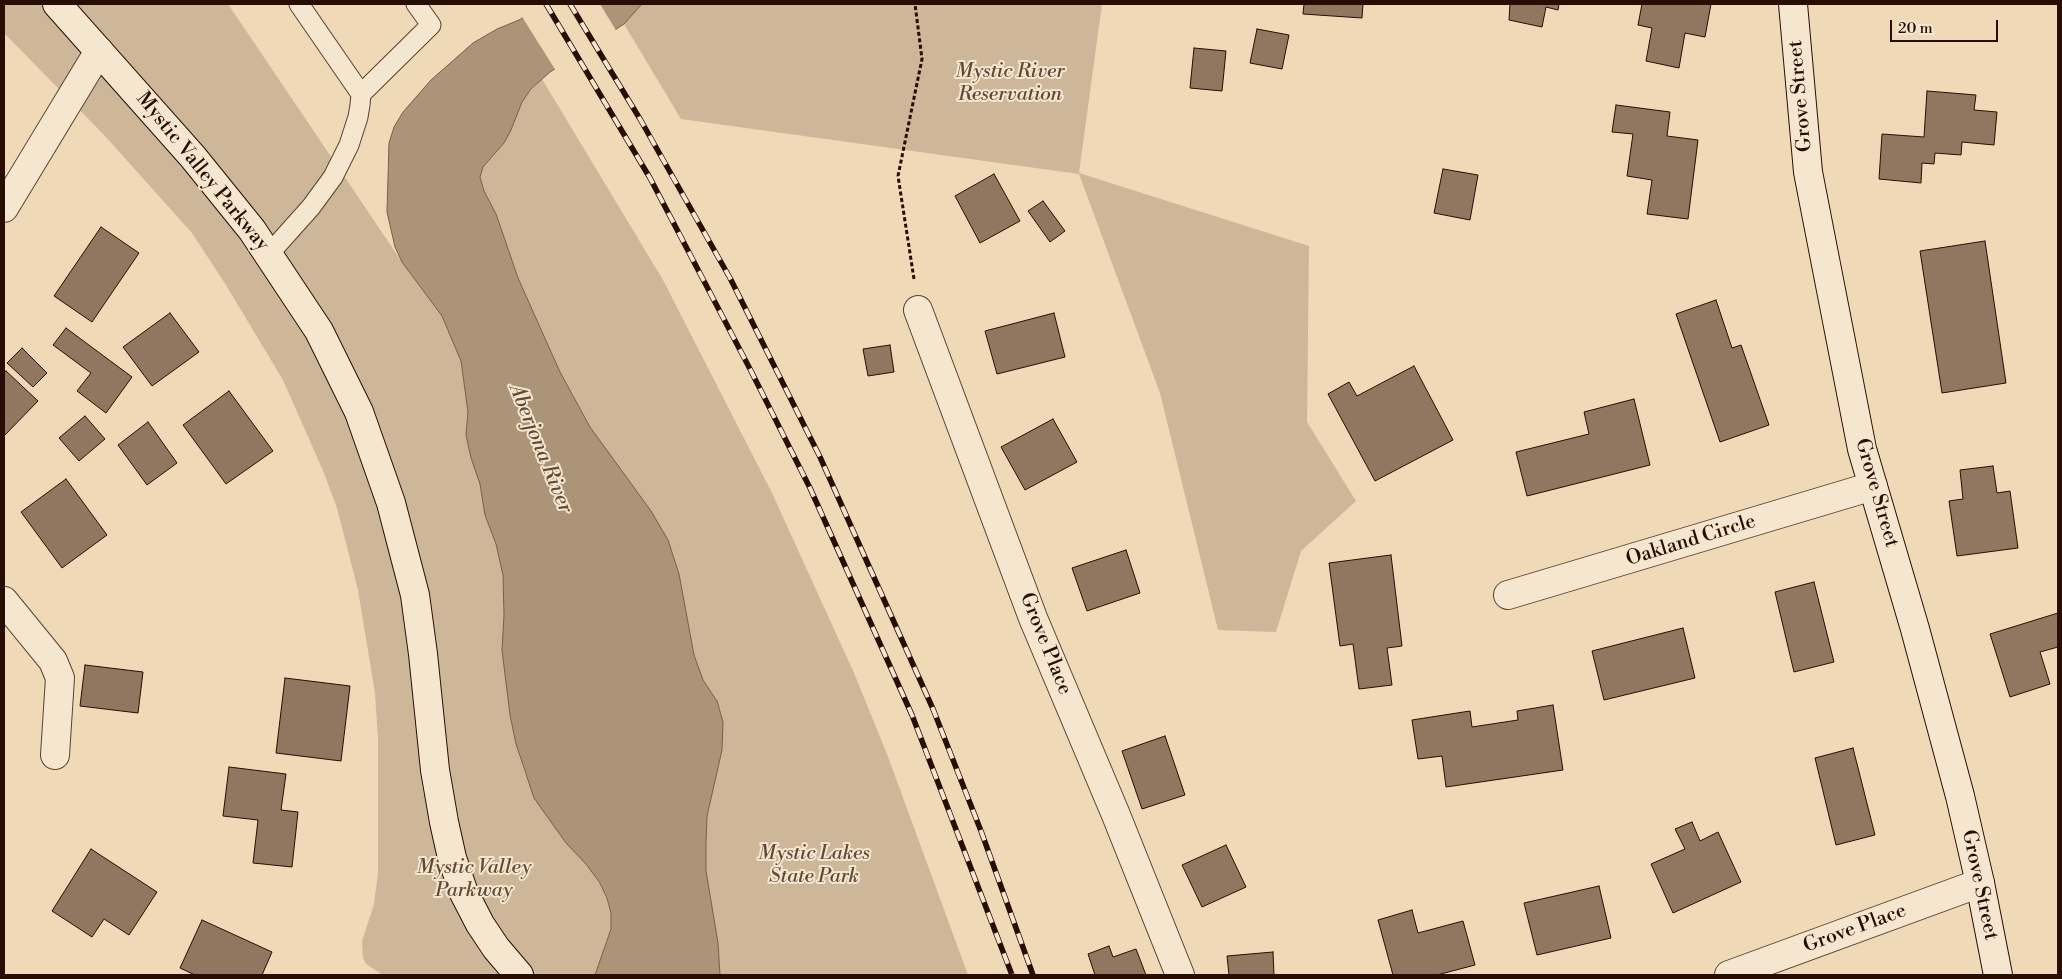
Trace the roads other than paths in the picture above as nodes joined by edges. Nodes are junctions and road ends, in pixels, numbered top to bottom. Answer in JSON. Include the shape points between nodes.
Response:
{"nodes":[{"id":1,"x":57,"y":4,"type":"edge"},
{"id":2,"x":299,"y":4,"type":"edge"},
{"id":3,"x":416,"y":4,"type":"edge"},
{"id":4,"x":1793,"y":4,"type":"edge"},
{"id":5,"x":98,"y":51,"type":"junction"},
{"id":6,"x":360,"y":94,"type":"junction"},
{"id":7,"x":4,"y":208,"type":"edge"},
{"id":8,"x":269,"y":254,"type":"junction"},
{"id":9,"x":918,"y":310,"type":"road end"},
{"id":10,"x":1873,"y":486,"type":"junction"},
{"id":11,"x":1508,"y":595,"type":"dead end"},
{"id":12,"x":4,"y":601,"type":"edge"},
{"id":13,"x":55,"y":755,"type":"dead end"},
{"id":14,"x":1980,"y":883,"type":"junction"},
{"id":15,"x":519,"y":975,"type":"edge"},
{"id":16,"x":1180,"y":975,"type":"edge"},
{"id":17,"x":1729,"y":975,"type":"edge"},
{"id":18,"x":1998,"y":975,"type":"edge"}],
"edges":[{"from":1,"to":5,"type":"street","name":"Mystic Valley Parkway"},
{"from":2,"to":6,"type":"lane"},
{"from":3,"to":6,"type":"lane","via":[[431,25]]},
{"from":4,"to":10,"type":"street","name":"Grove Street","via":[[1808,172],[1862,449]]},
{"from":5,"to":7,"type":"street"},
{"from":5,"to":8,"type":"street","name":"Mystic Valley Parkway","via":[[214,181]]},
{"from":6,"to":8,"type":"lane","via":[[354,131],[333,177]]},
{"from":8,"to":15,"type":"street","name":"Mystic Valley Parkway","via":[[319,331],[359,412],[388,494],[415,595],[435,770],[452,858],[467,900],[480,924]]},
{"from":9,"to":16,"type":"street","name":"Grove Place","via":[[1033,618]]},
{"from":10,"to":11,"type":"street","name":"Oakland Circle"},
{"from":10,"to":14,"type":"street","name":"Grove Street","via":[[1915,629]]},
{"from":12,"to":13,"type":"street","via":[[53,661],[60,678]]},
{"from":14,"to":17,"type":"street","name":"Grove Place"},
{"from":14,"to":18,"type":"street","name":"Grove Street"}]}
